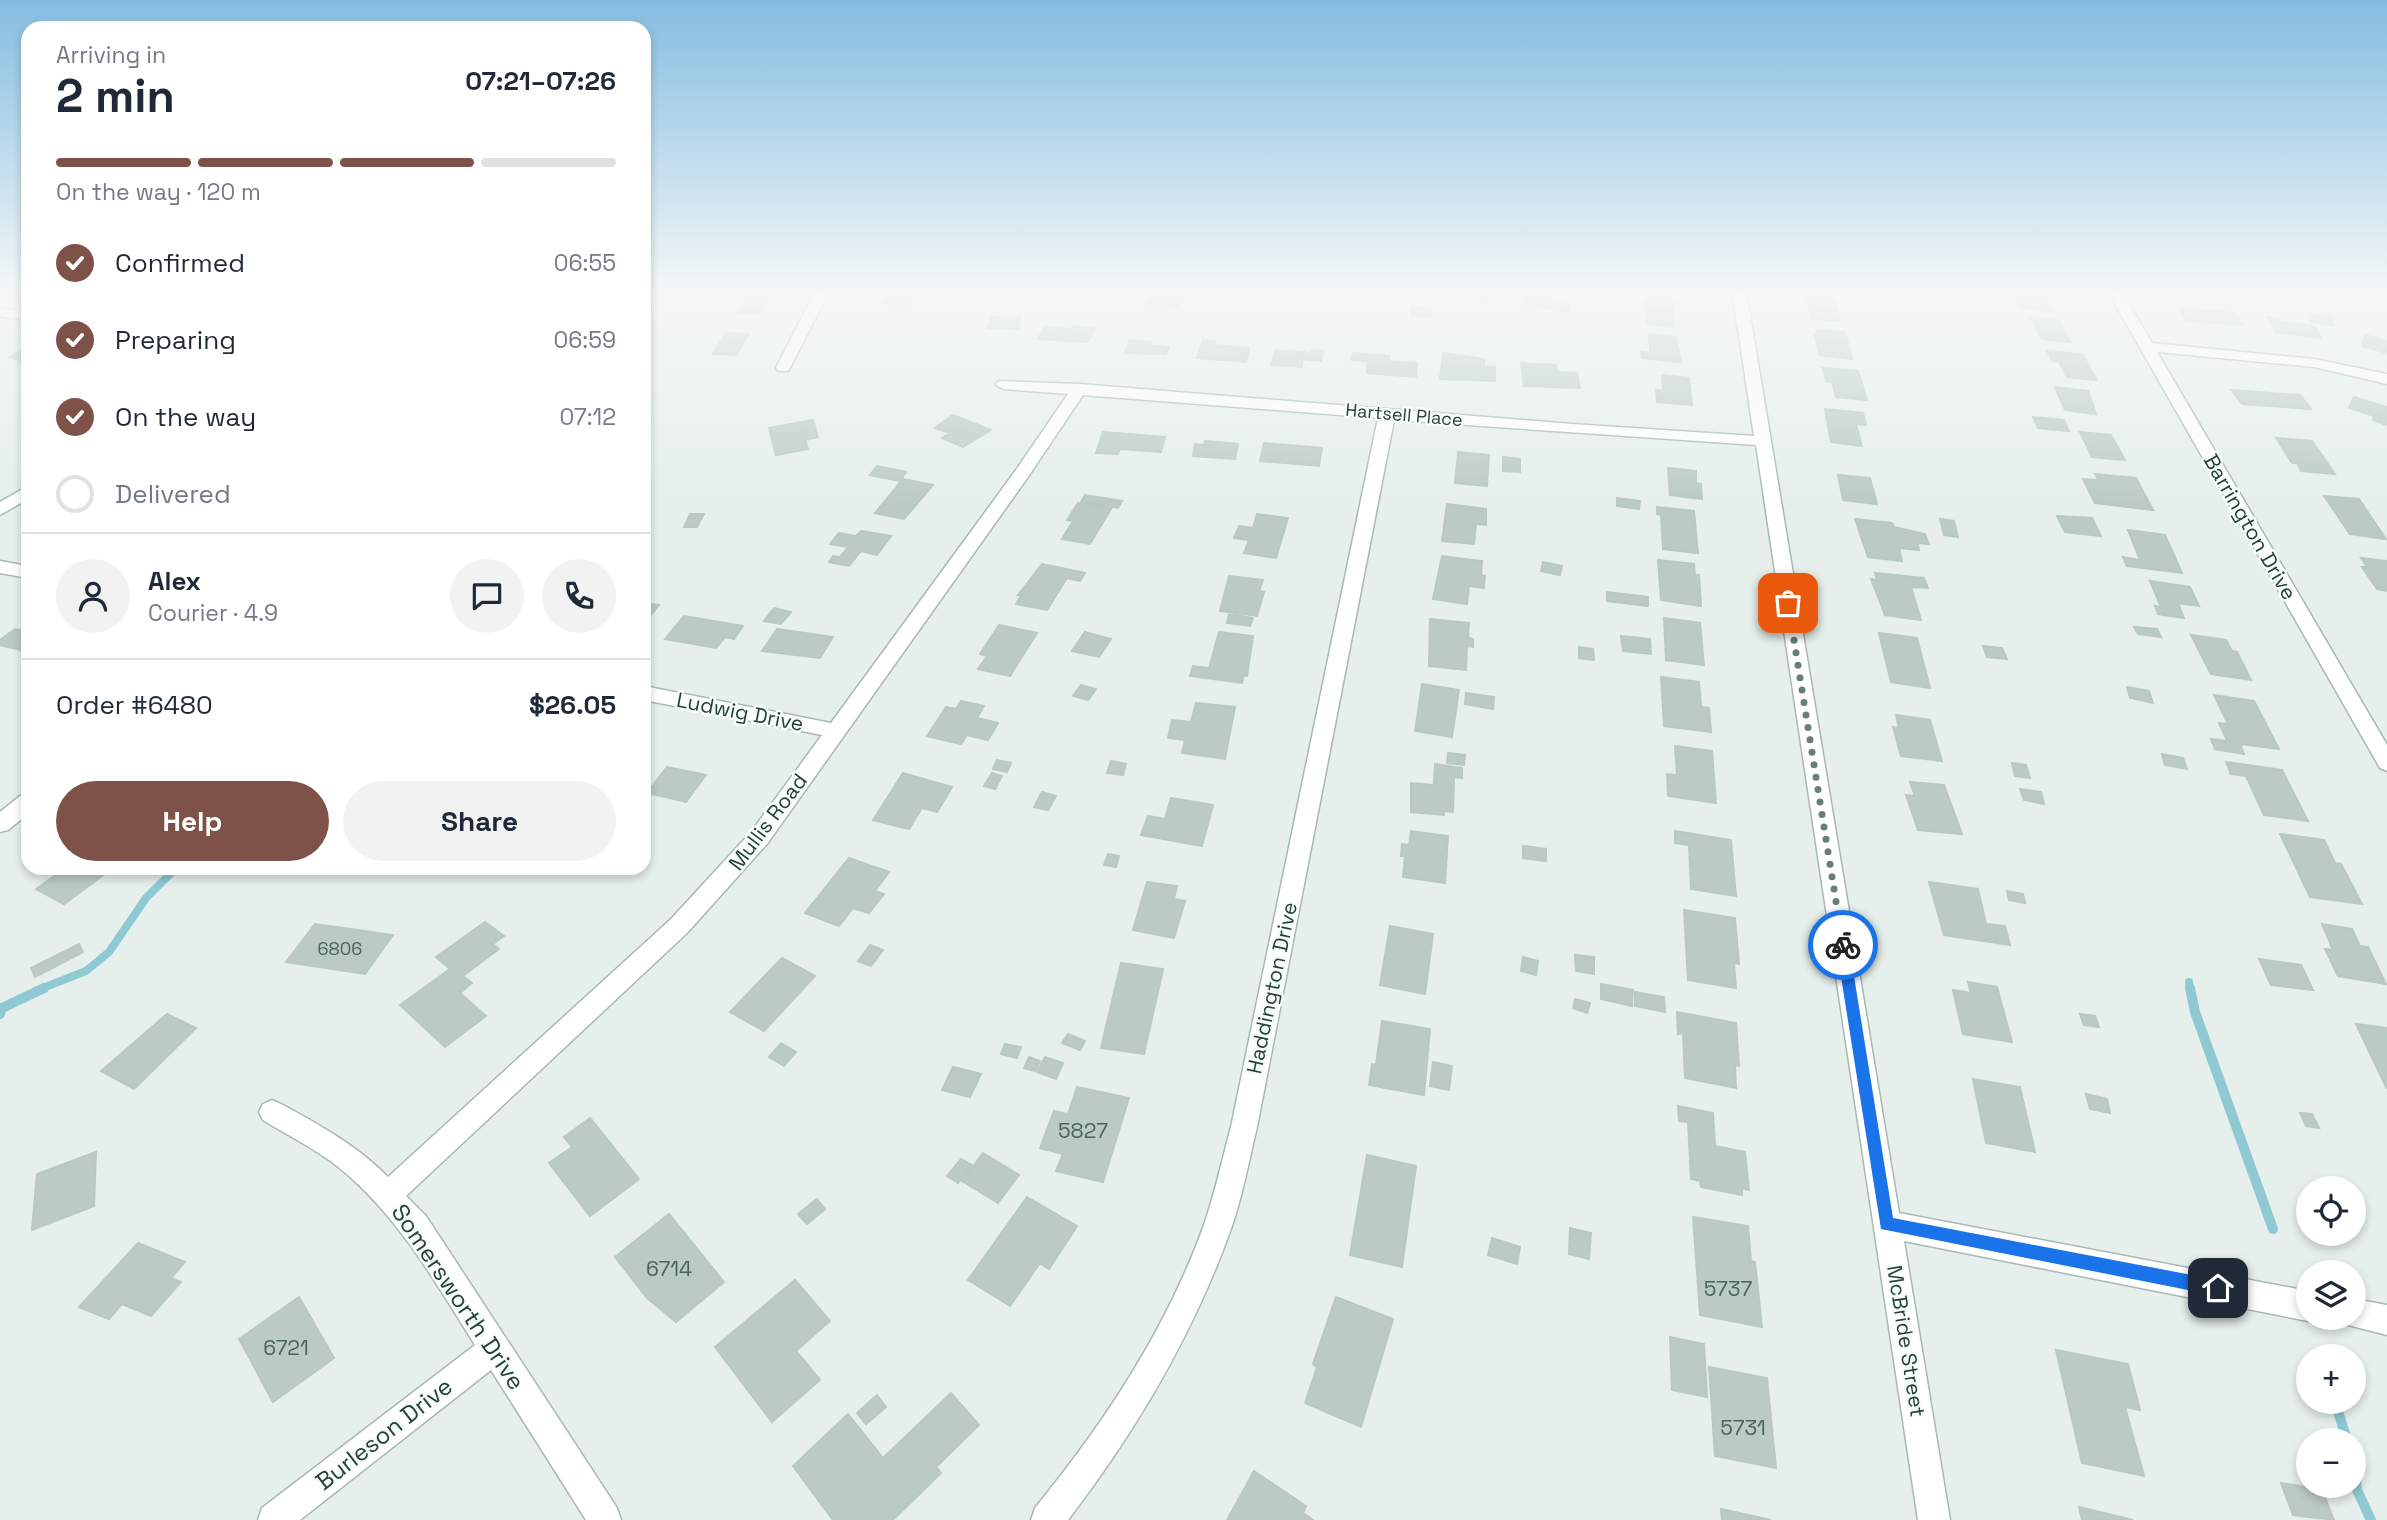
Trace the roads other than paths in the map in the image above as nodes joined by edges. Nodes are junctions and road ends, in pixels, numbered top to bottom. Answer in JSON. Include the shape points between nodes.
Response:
{"nodes":[{"id":1,"x":787,"y":361,"type":"edge"},
{"id":2,"x":1750,"y":361,"type":"edge"},
{"id":3,"x":2155,"y":361,"type":"edge"},
{"id":4,"x":2292,"y":361,"type":"edge"},
{"id":5,"x":783,"y":368,"type":"dead end"},
{"id":6,"x":2387,"y":379,"type":"edge"},
{"id":7,"x":1004,"y":384,"type":"dead end"},
{"id":8,"x":1079,"y":389,"type":"junction"},
{"id":9,"x":1387,"y":414,"type":"junction"},
{"id":10,"x":1763,"y":441,"type":"junction"},
{"id":11,"x":21,"y":496,"type":"edge"},
{"id":12,"x":0,"y":510,"type":"edge"},
{"id":13,"x":0,"y":567,"type":"edge"},
{"id":14,"x":21,"y":571,"type":"edge"},
{"id":15,"x":651,"y":694,"type":"edge"},
{"id":16,"x":836,"y":731,"type":"junction"},
{"id":17,"x":2387,"y":763,"type":"edge"},
{"id":18,"x":21,"y":808,"type":"edge"},
{"id":19,"x":0,"y":824,"type":"edge"},
{"id":20,"x":272,"y":1112,"type":"dead end"},
{"id":21,"x":388,"y":1195,"type":"junction"},
{"id":22,"x":1887,"y":1224,"type":"junction"},
{"id":23,"x":2296,"y":1304,"type":"edge"},
{"id":24,"x":2366,"y":1316,"type":"edge"},
{"id":25,"x":2387,"y":1320,"type":"edge"},
{"id":26,"x":495,"y":1348,"type":"junction"},
{"id":27,"x":274,"y":1520,"type":"edge"},
{"id":28,"x":605,"y":1520,"type":"edge"},
{"id":29,"x":1047,"y":1520,"type":"edge"},
{"id":30,"x":1934,"y":1520,"type":"edge"}],
"edges":[{"from":1,"to":5,"type":"street"},
{"from":2,"to":10,"type":"street","name":"McBride Street"},
{"from":3,"to":17,"type":"street","name":"Barrington Drive"},
{"from":4,"to":6,"type":"street"},
{"from":7,"to":8,"type":"street","name":"Hartsell Place"},
{"from":8,"to":9,"type":"street","name":"Hartsell Place"},
{"from":8,"to":16,"type":"street","name":"Mullis Road"},
{"from":9,"to":10,"type":"street","name":"Hartsell Place"},
{"from":9,"to":29,"type":"street","name":"Haddington Drive","via":[[1244,1126],[1219,1223],[1182,1316],[1147,1381],[1098,1456]]},
{"from":10,"to":22,"type":"street","name":"McBride Street"},
{"from":11,"to":12,"type":"street"},
{"from":13,"to":14,"type":"street"},
{"from":15,"to":16,"type":"street","name":"Ludwig Drive"},
{"from":16,"to":21,"type":"street","name":"Mullis Road","via":[[758,838],[679,926]]},
{"from":18,"to":19,"type":"street"},
{"from":20,"to":21,"type":"street","name":"Somersworth Drive","via":[[331,1146]]},
{"from":21,"to":26,"type":"street","name":"Somersworth Drive","via":[[416,1226]]},
{"from":22,"to":23,"type":"street"},
{"from":22,"to":30,"type":"street","name":"McBride Street"},
{"from":24,"to":25,"type":"street"},
{"from":26,"to":27,"type":"street","name":"Burleson Drive"},
{"from":26,"to":28,"type":"street","name":"Somersworth Drive"}]}
